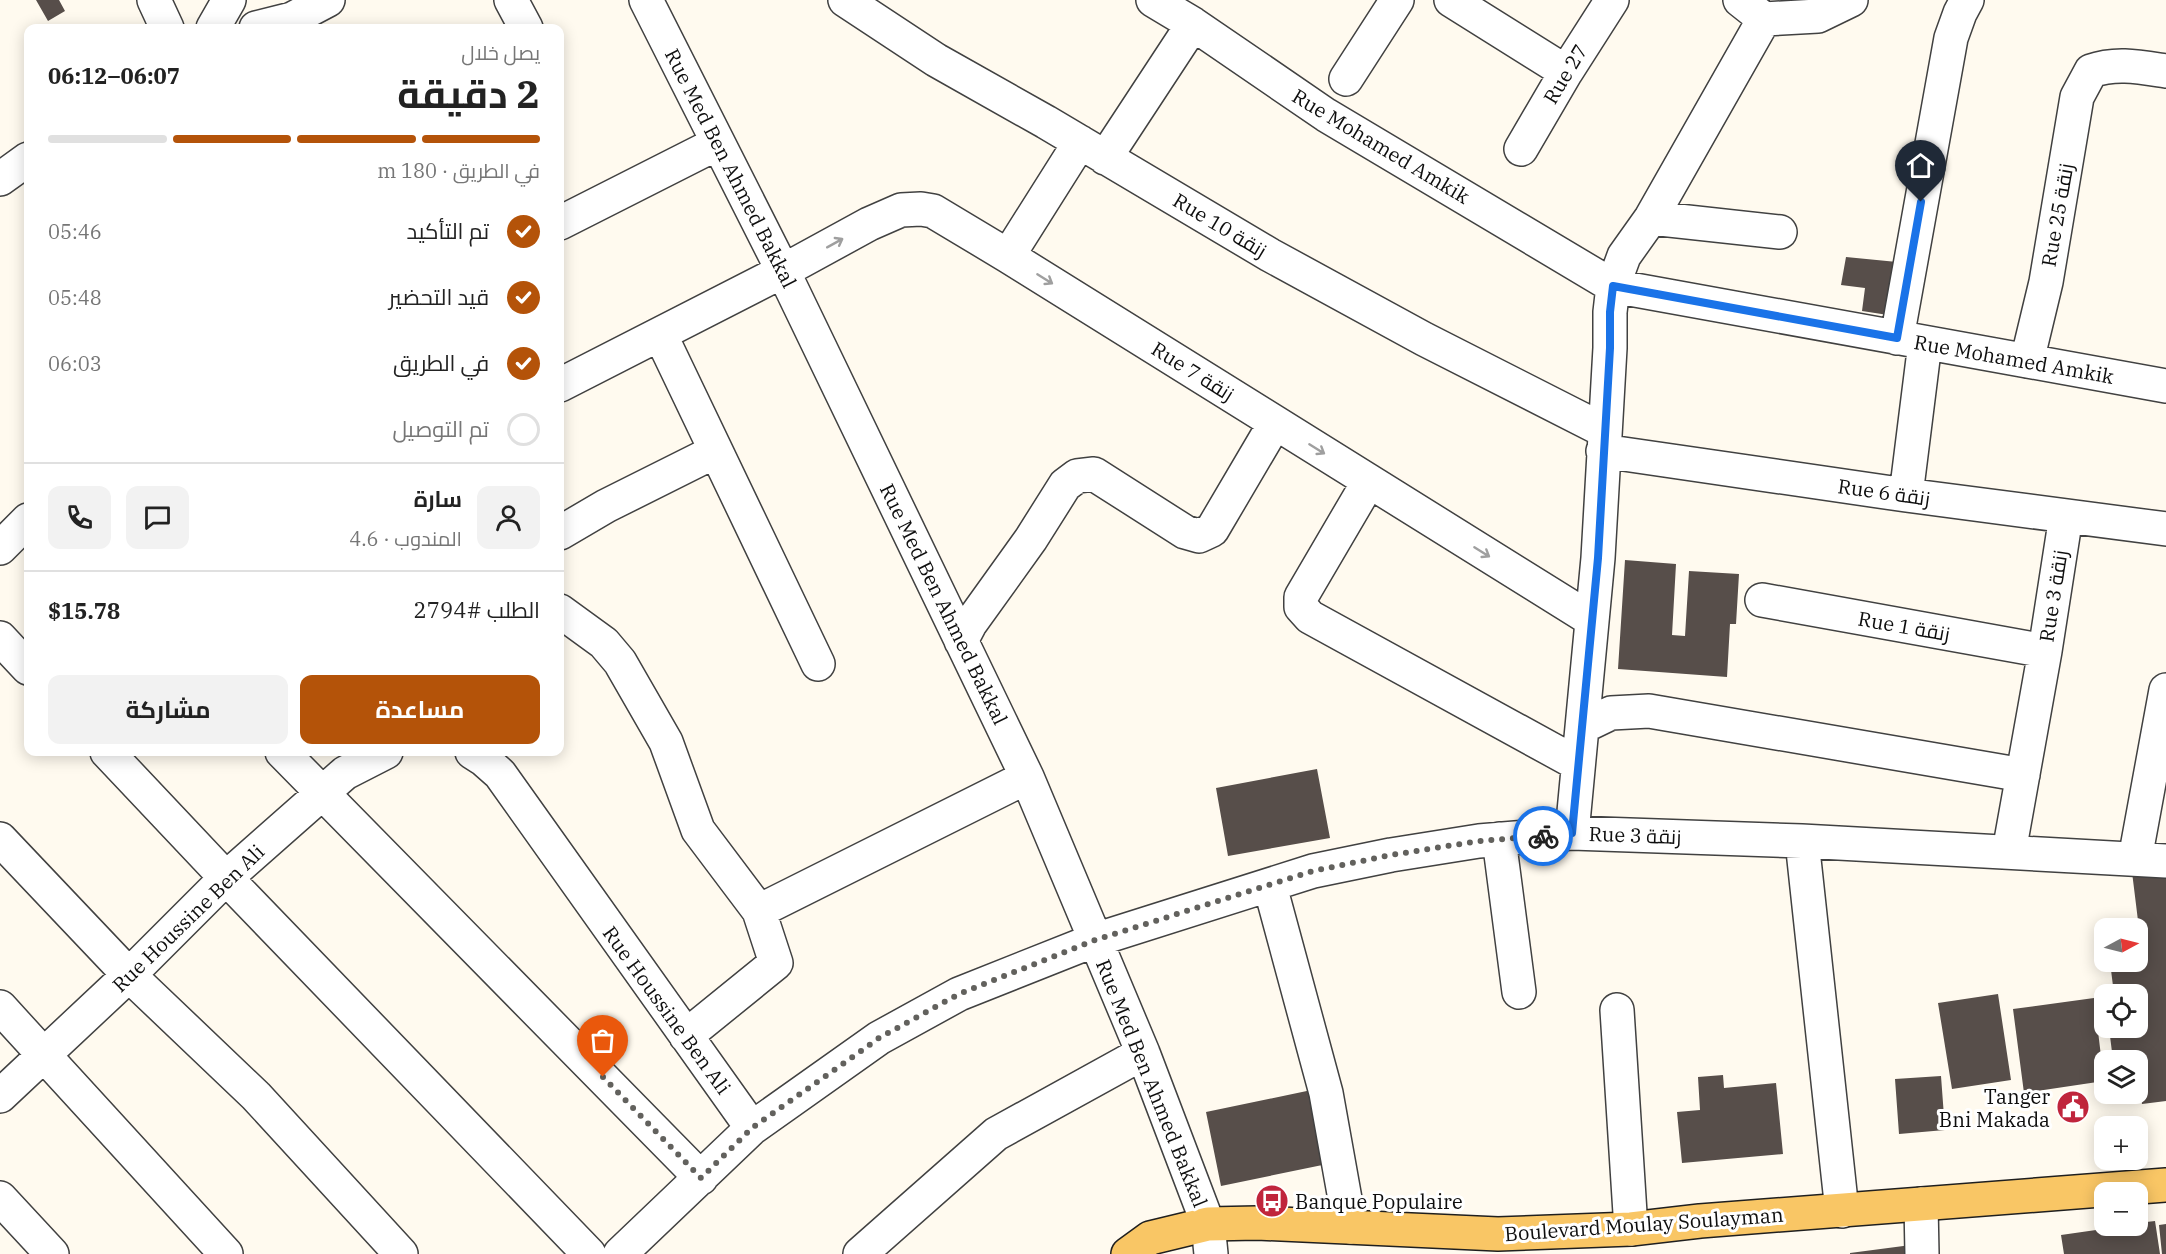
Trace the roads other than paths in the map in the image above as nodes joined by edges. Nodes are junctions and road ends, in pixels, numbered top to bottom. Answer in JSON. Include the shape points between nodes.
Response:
{"nodes":[{"id":1,"x":154,"y":0,"type":"edge"},
{"id":2,"x":229,"y":0,"type":"edge"},
{"id":3,"x":328,"y":0,"type":"edge"},
{"id":4,"x":511,"y":0,"type":"edge"},
{"id":5,"x":646,"y":0,"type":"edge"},
{"id":6,"x":845,"y":0,"type":"edge"},
{"id":7,"x":1153,"y":0,"type":"edge"},
{"id":8,"x":1396,"y":0,"type":"edge"},
{"id":9,"x":1451,"y":0,"type":"edge"},
{"id":10,"x":1612,"y":0,"type":"edge"},
{"id":11,"x":1851,"y":0,"type":"edge"},
{"id":12,"x":1967,"y":0,"type":"edge"},
{"id":13,"x":1752,"y":9,"type":"edge"},
{"id":14,"x":165,"y":24,"type":"edge"},
{"id":15,"x":215,"y":24,"type":"edge"},
{"id":16,"x":272,"y":24,"type":"edge"},
{"id":17,"x":524,"y":24,"type":"edge"},
{"id":18,"x":1193,"y":24,"type":"junction"},
{"id":19,"x":2166,"y":71,"type":"edge"},
{"id":20,"x":1566,"y":72,"type":"junction"},
{"id":21,"x":1346,"y":79,"type":"dead end"},
{"id":22,"x":718,"y":142,"type":"junction"},
{"id":23,"x":1521,"y":149,"type":"dead end"},
{"id":24,"x":1093,"y":150,"type":"junction"},
{"id":25,"x":24,"y":162,"type":"edge"},
{"id":26,"x":0,"y":179,"type":"edge"},
{"id":27,"x":1651,"y":218,"type":"junction"},
{"id":28,"x":564,"y":221,"type":"edge"},
{"id":29,"x":1780,"y":232,"type":"dead end"},
{"id":30,"x":1008,"y":256,"type":"junction"},
{"id":31,"x":783,"y":271,"type":"junction"},
{"id":32,"x":1613,"y":286,"type":"junction"},
{"id":33,"x":660,"y":334,"type":"junction"},
{"id":34,"x":1911,"y":340,"type":"junction"},
{"id":35,"x":2027,"y":361,"type":"junction"},
{"id":36,"x":564,"y":383,"type":"edge"},
{"id":37,"x":2166,"y":386,"type":"edge"},
{"id":38,"x":1275,"y":423,"type":"junction"},
{"id":39,"x":1604,"y":441,"type":"junction"},
{"id":40,"x":716,"y":451,"type":"junction"},
{"id":41,"x":1369,"y":481,"type":"junction"},
{"id":42,"x":1906,"y":495,"type":"junction"},
{"id":43,"x":2066,"y":516,"type":"junction"},
{"id":44,"x":24,"y":524,"type":"edge"},
{"id":45,"x":2166,"y":529,"type":"edge"},
{"id":46,"x":564,"y":531,"type":"edge"},
{"id":47,"x":0,"y":548,"type":"edge"},
{"id":48,"x":1762,"y":600,"type":"dead end"},
{"id":49,"x":564,"y":614,"type":"edge"},
{"id":50,"x":1592,"y":620,"type":"junction"},
{"id":51,"x":0,"y":638,"type":"edge"},
{"id":52,"x":961,"y":640,"type":"junction"},
{"id":53,"x":2045,"y":651,"type":"junction"},
{"id":54,"x":24,"y":664,"type":"edge"},
{"id":55,"x":818,"y":664,"type":"dead end"},
{"id":56,"x":2166,"y":690,"type":"edge"},
{"id":57,"x":1582,"y":727,"type":"junction"},
{"id":58,"x":111,"y":756,"type":"edge"},
{"id":59,"x":286,"y":756,"type":"edge"},
{"id":60,"x":378,"y":756,"type":"edge"},
{"id":61,"x":478,"y":756,"type":"edge"},
{"id":62,"x":1578,"y":764,"type":"junction"},
{"id":63,"x":2023,"y":775,"type":"junction"},
{"id":64,"x":1027,"y":777,"type":"junction"},
{"id":65,"x":324,"y":792,"type":"junction"},
{"id":66,"x":1572,"y":833,"type":"junction"},
{"id":67,"x":0,"y":839,"type":"edge"},
{"id":68,"x":1499,"y":839,"type":"junction"},
{"id":69,"x":1802,"y":841,"type":"junction"},
{"id":70,"x":2009,"y":852,"type":"junction"},
{"id":71,"x":2150,"y":860,"type":"edge"},
{"id":72,"x":226,"y":878,"type":"junction"},
{"id":73,"x":1269,"y":886,"type":"junction"},
{"id":74,"x":759,"y":911,"type":"junction"},
{"id":75,"x":1095,"y":940,"type":"junction"},
{"id":76,"x":129,"y":975,"type":"junction"},
{"id":77,"x":1519,"y":992,"type":"dead end"},
{"id":78,"x":0,"y":1007,"type":"edge"},
{"id":79,"x":1617,"y":1010,"type":"dead end"},
{"id":80,"x":686,"y":1036,"type":"junction"},
{"id":81,"x":1143,"y":1053,"type":"junction"},
{"id":82,"x":43,"y":1054,"type":"junction"},
{"id":83,"x":0,"y":1096,"type":"edge"},
{"id":84,"x":752,"y":1128,"type":"junction"},
{"id":85,"x":701,"y":1178,"type":"junction"},
{"id":86,"x":2166,"y":1185,"type":"edge"},
{"id":87,"x":0,"y":1198,"type":"edge"},
{"id":88,"x":1921,"y":1204,"type":"junction"},
{"id":89,"x":1842,"y":1211,"type":"junction"},
{"id":90,"x":1350,"y":1227,"type":"junction"},
{"id":91,"x":1631,"y":1229,"type":"junction"},
{"id":92,"x":1209,"y":1239,"type":"edge"},
{"id":93,"x":52,"y":1254,"type":"edge"},
{"id":94,"x":226,"y":1254,"type":"edge"},
{"id":95,"x":401,"y":1254,"type":"edge"},
{"id":96,"x":589,"y":1254,"type":"edge"},
{"id":97,"x":620,"y":1254,"type":"edge"},
{"id":98,"x":860,"y":1254,"type":"edge"},
{"id":99,"x":1128,"y":1254,"type":"edge"},
{"id":100,"x":1922,"y":1254,"type":"edge"}],
"edges":[{"from":1,"to":14,"type":"street"},
{"from":2,"to":15,"type":"street"},
{"from":3,"to":16,"type":"street","via":[[292,19]]},
{"from":4,"to":17,"type":"street"},
{"from":5,"to":22,"type":"street","name":"Rue Med Ben Ahmed Bakkal"},
{"from":6,"to":24,"type":"street","name":"Rue 10 زنقة","via":[[936,60]]},
{"from":7,"to":18,"type":"street","name":"Rue Mohamed Amkik"},
{"from":8,"to":21,"type":"street"},
{"from":9,"to":20,"type":"street"},
{"from":10,"to":20,"type":"street","name":"Rue 27"},
{"from":11,"to":13,"type":"street","via":[[1818,16]]},
{"from":12,"to":34,"type":"street","via":[[1951,38]]},
{"from":13,"to":27,"type":"street"},
{"from":18,"to":24,"type":"street"},
{"from":18,"to":32,"type":"street","name":"Rue Mohamed Amkik","via":[[1326,115]]},
{"from":19,"to":35,"type":"street","name":"Rue 25 زنقة","via":[[2106,65],[2091,70],[2077,97],[2046,282]]},
{"from":20,"to":23,"type":"street","name":"Rue 27"},
{"from":22,"to":28,"type":"street"},
{"from":22,"to":31,"type":"street","name":"Rue Med Ben Ahmed Bakkal"},
{"from":24,"to":30,"type":"street"},
{"from":24,"to":39,"type":"street","name":"Rue 10 زنقة","via":[[1281,261]]},
{"from":25,"to":26,"type":"street"},
{"from":27,"to":29,"type":"street"},
{"from":27,"to":32,"type":"street","via":[[1624,256]]},
{"from":31,"to":30,"type":"street","name":"Rue 7 زنقة","one_way":true,"via":[[901,210],[921,209],[943,216]]},
{"from":30,"to":38,"type":"street","name":"Rue 7 زنقة","one_way":true},
{"from":31,"to":33,"type":"street","name":"Rue 7 زنقة"},
{"from":31,"to":52,"type":"street","name":"Rue Med Ben Ahmed Bakkal"},
{"from":32,"to":34,"type":"street","name":"Rue Mohamed Amkik"},
{"from":32,"to":39,"type":"street"},
{"from":33,"to":36,"type":"street","name":"Rue 7 زنقة"},
{"from":33,"to":40,"type":"street"},
{"from":34,"to":35,"type":"street","name":"Rue Mohamed Amkik"},
{"from":34,"to":42,"type":"street"},
{"from":35,"to":37,"type":"street","name":"Rue Mohamed Amkik"},
{"from":38,"to":41,"type":"street","name":"Rue 7 زنقة","one_way":true},
{"from":38,"to":52,"type":"street","via":[[1212,530],[1199,536],[1185,532],[1094,474],[1077,476],[1065,485]]},
{"from":39,"to":42,"type":"street","name":"Rue 6 زنقة"},
{"from":39,"to":50,"type":"street"},
{"from":40,"to":46,"type":"street"},
{"from":40,"to":55,"type":"street"},
{"from":41,"to":50,"type":"street","name":"Rue 7 زنقة","one_way":true},
{"from":41,"to":62,"type":"street","via":[[1301,597],[1301,607],[1310,617]]},
{"from":42,"to":43,"type":"street","name":"Rue 6 زنقة"},
{"from":43,"to":45,"type":"street","name":"Rue 6 زنقة"},
{"from":43,"to":53,"type":"street","name":"Rue 3 زنقة"},
{"from":44,"to":47,"type":"street"},
{"from":48,"to":53,"type":"street","name":"Rue 1 زنقة"},
{"from":49,"to":74,"type":"street","via":[[604,643],[620,662],[666,742],[698,830]]},
{"from":50,"to":57,"type":"street"},
{"from":51,"to":54,"type":"street"},
{"from":52,"to":64,"type":"street","name":"Rue Med Ben Ahmed Bakkal"},
{"from":53,"to":63,"type":"street","name":"Rue 3 زنقة"},
{"from":56,"to":71,"type":"street"},
{"from":57,"to":62,"type":"street"},
{"from":57,"to":63,"type":"street","via":[[1611,713],[1649,711]]},
{"from":58,"to":72,"type":"street"},
{"from":59,"to":65,"type":"street"},
{"from":60,"to":65,"type":"street","name":"Rue Houssine Ben Ali","via":[[345,773]]},
{"from":61,"to":80,"type":"street","name":"Rue Houssine Ben Ali","via":[[500,774]]},
{"from":62,"to":66,"type":"street"},
{"from":63,"to":70,"type":"street","name":"Rue 3 زنقة"},
{"from":64,"to":74,"type":"street"},
{"from":64,"to":75,"type":"street","name":"Rue Med Ben Ahmed Bakkal"},
{"from":65,"to":72,"type":"street","name":"Rue Houssine Ben Ali"},
{"from":65,"to":85,"type":"street"},
{"from":66,"to":68,"type":"street","name":"Rue 3 زنقة"},
{"from":66,"to":69,"type":"street","name":"Rue 3 زنقة"},
{"from":67,"to":76,"type":"street"},
{"from":68,"to":73,"type":"street","name":"Rue 3 زنقة","via":[[1391,855],[1313,871]]},
{"from":68,"to":77,"type":"street"},
{"from":69,"to":70,"type":"street","name":"Rue 3 زنقة"},
{"from":69,"to":89,"type":"street"},
{"from":70,"to":71,"type":"street","name":"Rue 3 زنقة"},
{"from":72,"to":76,"type":"street","name":"Rue Houssine Ben Ali"},
{"from":72,"to":96,"type":"street"},
{"from":73,"to":75,"type":"street","name":"Rue 3 زنقة"},
{"from":73,"to":90,"type":"street","via":[[1326,1093]]},
{"from":74,"to":80,"type":"street","via":[[776,963]]},
{"from":75,"to":81,"type":"street","name":"Rue Med Ben Ahmed Bakkal"},
{"from":75,"to":84,"type":"street","name":"Rue 3 زنقة","via":[[959,994],[879,1038]]},
{"from":76,"to":82,"type":"street","name":"Rue Houssine Ben Ali"},
{"from":76,"to":95,"type":"street","via":[[256,1096]]},
{"from":78,"to":82,"type":"street"},
{"from":79,"to":91,"type":"street"},
{"from":80,"to":84,"type":"street","name":"Rue Houssine Ben Ali"},
{"from":81,"to":92,"type":"street","name":"Rue Med Ben Ahmed Bakkal"},
{"from":81,"to":98,"type":"street","via":[[996,1134]]},
{"from":82,"to":83,"type":"street","name":"Rue Houssine Ben Ali"},
{"from":82,"to":94,"type":"street"},
{"from":84,"to":85,"type":"street","name":"Rue 3 زنقة"},
{"from":85,"to":97,"type":"street","name":"Rue 3 زنقة"},
{"from":86,"to":88,"type":"main road","name":"Boulevard Moulay Soulayman"},
{"from":87,"to":93,"type":"street"},
{"from":88,"to":89,"type":"main road","name":"Boulevard Moulay Soulayman"},
{"from":88,"to":100,"type":"street"},
{"from":89,"to":91,"type":"main road","name":"Boulevard Moulay Soulayman"},
{"from":90,"to":91,"type":"main road","name":"Boulevard Moulay Soulayman","via":[[1498,1234]]},
{"from":90,"to":92,"type":"main road","name":"Boulevard Moulay Soulayman","via":[[1257,1223]]},
{"from":92,"to":99,"type":"main road","name":"Boulevard Moulay Soulayman","via":[[1150,1238]]}]}
